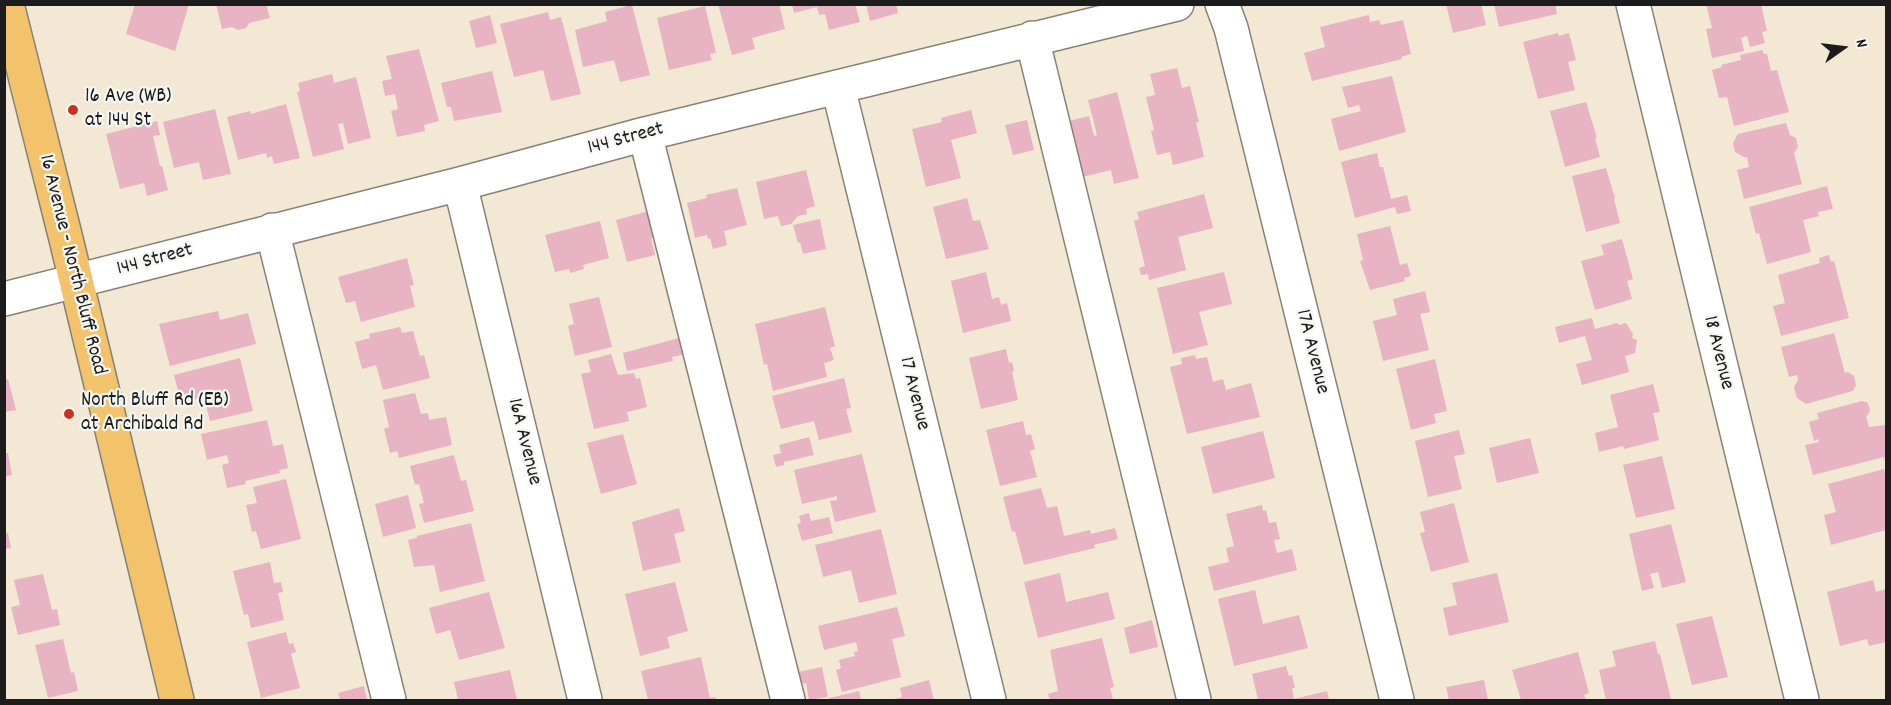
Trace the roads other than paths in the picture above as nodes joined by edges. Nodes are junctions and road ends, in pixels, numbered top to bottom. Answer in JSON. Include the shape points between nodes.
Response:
{"nodes":[{"id":1,"x":7,"y":4,"type":"edge"},
{"id":2,"x":1178,"y":4,"type":"edge"},
{"id":3,"x":1222,"y":4,"type":"edge"},
{"id":4,"x":1633,"y":4,"type":"edge"},
{"id":5,"x":1032,"y":38,"type":"junction"},
{"id":6,"x":838,"y":87,"type":"junction"},
{"id":7,"x":645,"y":134,"type":"junction"},
{"id":8,"x":460,"y":184,"type":"junction"},
{"id":9,"x":272,"y":230,"type":"junction"},
{"id":10,"x":76,"y":281,"type":"junction"},
{"id":11,"x":4,"y":299,"type":"edge"},
{"id":12,"x":177,"y":700,"type":"edge"},
{"id":13,"x":389,"y":700,"type":"edge"},
{"id":14,"x":585,"y":700,"type":"edge"},
{"id":15,"x":788,"y":700,"type":"edge"},
{"id":16,"x":989,"y":700,"type":"edge"},
{"id":17,"x":1194,"y":700,"type":"edge"},
{"id":18,"x":1397,"y":700,"type":"edge"},
{"id":19,"x":1802,"y":700,"type":"edge"}],
"edges":[{"from":1,"to":10,"type":"main road","name":"16 Avenue - North Bluff Road"},
{"from":2,"to":5,"type":"street","name":"144 Street"},
{"from":3,"to":18,"type":"street","name":"17A Avenue"},
{"from":4,"to":19,"type":"street","name":"18 Avenue"},
{"from":5,"to":6,"type":"street","name":"144 Street"},
{"from":5,"to":17,"type":"street"},
{"from":6,"to":7,"type":"street","name":"144 Street"},
{"from":6,"to":16,"type":"street","name":"17 Avenue"},
{"from":7,"to":8,"type":"street","name":"144 Street"},
{"from":7,"to":15,"type":"street"},
{"from":8,"to":9,"type":"street","name":"144 Street"},
{"from":8,"to":14,"type":"street","name":"16A Avenue"},
{"from":9,"to":10,"type":"street","name":"144 Street"},
{"from":9,"to":13,"type":"street"},
{"from":10,"to":11,"type":"street","name":"144 Street"},
{"from":10,"to":12,"type":"main road","name":"16 Avenue - North Bluff Road"}]}
